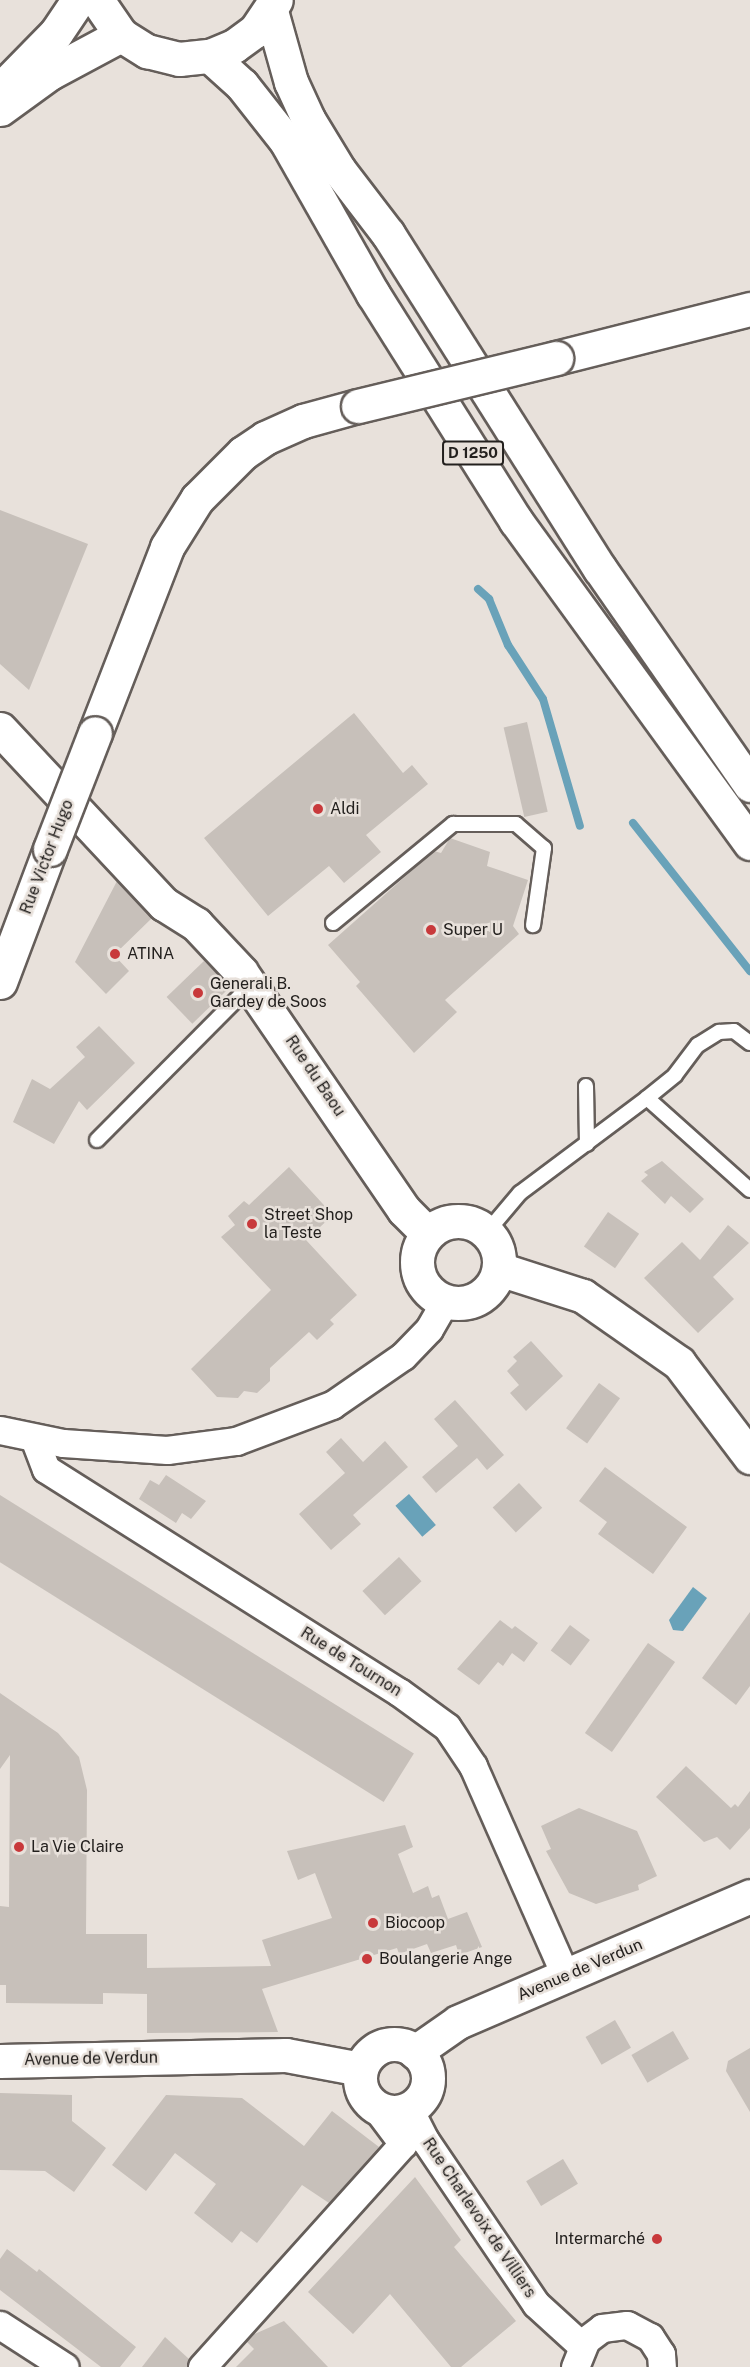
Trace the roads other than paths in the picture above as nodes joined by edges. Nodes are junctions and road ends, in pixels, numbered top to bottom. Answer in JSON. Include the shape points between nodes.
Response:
{"nodes":[{"id":1,"x":78,"y":0,"type":"edge"},
{"id":2,"x":97,"y":0,"type":"edge"},
{"id":3,"x":273,"y":5,"type":"edge"},
{"id":4,"x":121,"y":35,"type":"junction"},
{"id":5,"x":210,"y":56,"type":"junction"},
{"id":6,"x":0,"y":90,"type":"edge"},
{"id":7,"x":0,"y":109,"type":"edge"},
{"id":8,"x":750,"y":309,"type":"edge"},
{"id":9,"x":0,"y":710,"type":"edge"},
{"id":10,"x":0,"y":729,"type":"edge"},
{"id":11,"x":750,"y":785,"type":"edge"},
{"id":12,"x":750,"y":843,"type":"edge"},
{"id":13,"x":333,"y":922,"type":"dead end"},
{"id":14,"x":196,"y":924,"type":"junction"},
{"id":15,"x":533,"y":925,"type":"dead end"},
{"id":16,"x":0,"y":982,"type":"edge"},
{"id":17,"x":251,"y":985,"type":"junction"},
{"id":18,"x":750,"y":1043,"type":"edge"},
{"id":19,"x":586,"y":1086,"type":"dead end"},
{"id":20,"x":647,"y":1098,"type":"junction"},
{"id":21,"x":97,"y":1140,"type":"dead end"},
{"id":22,"x":587,"y":1144,"type":"junction"},
{"id":23,"x":750,"y":1190,"type":"edge"},
{"id":24,"x":487,"y":1232,"type":"junction"},
{"id":25,"x":427,"y":1233,"type":"junction"},
{"id":26,"x":499,"y":1269,"type":"junction"},
{"id":27,"x":445,"y":1301,"type":"junction"},
{"id":28,"x":0,"y":1430,"type":"edge"},
{"id":29,"x":34,"y":1438,"type":"junction"},
{"id":30,"x":750,"y":1457,"type":"edge"},
{"id":31,"x":750,"y":1896,"type":"edge"},
{"id":32,"x":566,"y":1977,"type":"junction"},
{"id":33,"x":415,"y":2052,"type":"junction"},
{"id":34,"x":0,"y":2061,"type":"edge"},
{"id":35,"x":361,"y":2069,"type":"junction"},
{"id":36,"x":376,"y":2108,"type":"junction"},
{"id":37,"x":409,"y":2109,"type":"junction"},
{"id":38,"x":0,"y":2325,"type":"edge"},
{"id":39,"x":579,"y":2357,"type":"edge"},
{"id":40,"x":65,"y":2367,"type":"edge"},
{"id":41,"x":202,"y":2367,"type":"edge"},
{"id":42,"x":662,"y":2367,"type":"edge"}],
"edges":[{"from":1,"to":6,"type":"street","via":[[56,33]]},
{"from":2,"to":4,"type":"street"},
{"from":3,"to":5,"type":"street","via":[[255,31]]},
{"from":3,"to":11,"type":"street","number":"D 1250","via":[[291,82],[339,170],[388,234],[600,569]]},
{"from":4,"to":5,"type":"street","via":[[147,51],[178,59]]},
{"from":4,"to":7,"type":"street","via":[[50,73]]},
{"from":5,"to":12,"type":"street","number":"D 1250","via":[[242,85],[286,141],[373,294],[516,520]]},
{"from":8,"to":16,"type":"street","name":"Rue Victor Hugo","bridge":true,"via":[[303,421],[243,453],[197,499],[167,547]]},
{"from":9,"to":14,"type":"street","name":"Rue du Baou","via":[[125,833],[177,892]]},
{"from":10,"to":14,"type":"street","name":"Rue du Baou","via":[[164,904]]},
{"from":13,"to":15,"type":"lane","via":[[453,824],[516,824],[544,848]]},
{"from":14,"to":17,"type":"street","name":"Rue du Baou"},
{"from":17,"to":21,"type":"lane"},
{"from":17,"to":25,"type":"street","name":"Rue du Baou","via":[[404,1210]]},
{"from":18,"to":20,"type":"lane","via":[[734,1031],[719,1032],[698,1045],[675,1075]]},
{"from":19,"to":22,"type":"lane"},
{"from":20,"to":22,"type":"lane"},
{"from":20,"to":23,"type":"lane"},
{"from":22,"to":24,"type":"lane","via":[[520,1193]]},
{"from":24,"to":25,"type":"street","via":[[476,1225],[450,1222]]},
{"from":24,"to":26,"type":"street","via":[[499,1255]]},
{"from":25,"to":27,"type":"street","via":[[417,1259],[418,1272],[433,1295]]},
{"from":26,"to":27,"type":"street","via":[[485,1293],[459,1303]]},
{"from":26,"to":30,"type":"street","via":[[583,1296],[679,1363]]},
{"from":27,"to":29,"type":"street","via":[[429,1329],[403,1356],[332,1405],[236,1441],[167,1450]]},
{"from":28,"to":29,"type":"street"},
{"from":29,"to":32,"type":"street","name":"Rue de Tournon","via":[[46,1468],[399,1692],[447,1727],[473,1766]]},
{"from":31,"to":32,"type":"street","name":"Avenue de Verdun"},
{"from":32,"to":33,"type":"street","name":"Avenue de Verdun","via":[[458,2022]]},
{"from":33,"to":35,"type":"street","via":[[405,2046],[383,2046],[373,2051]]},
{"from":33,"to":37,"type":"street","via":[[427,2071],[428,2082],[418,2102]]},
{"from":34,"to":35,"type":"street","name":"Avenue de Verdun","via":[[286,2055]]},
{"from":35,"to":36,"type":"street","via":[[362,2091]]},
{"from":36,"to":37,"type":"street","via":[[398,2112]]},
{"from":36,"to":41,"type":"street","via":[[403,2144]]},
{"from":37,"to":39,"type":"street","name":"Rue Charlevoix de Villiers","via":[[425,2140],[536,2304]]},
{"from":38,"to":40,"type":"street"},
{"from":39,"to":42,"type":"street","via":[[602,2328],[627,2325],[650,2337],[661,2354]]}]}
